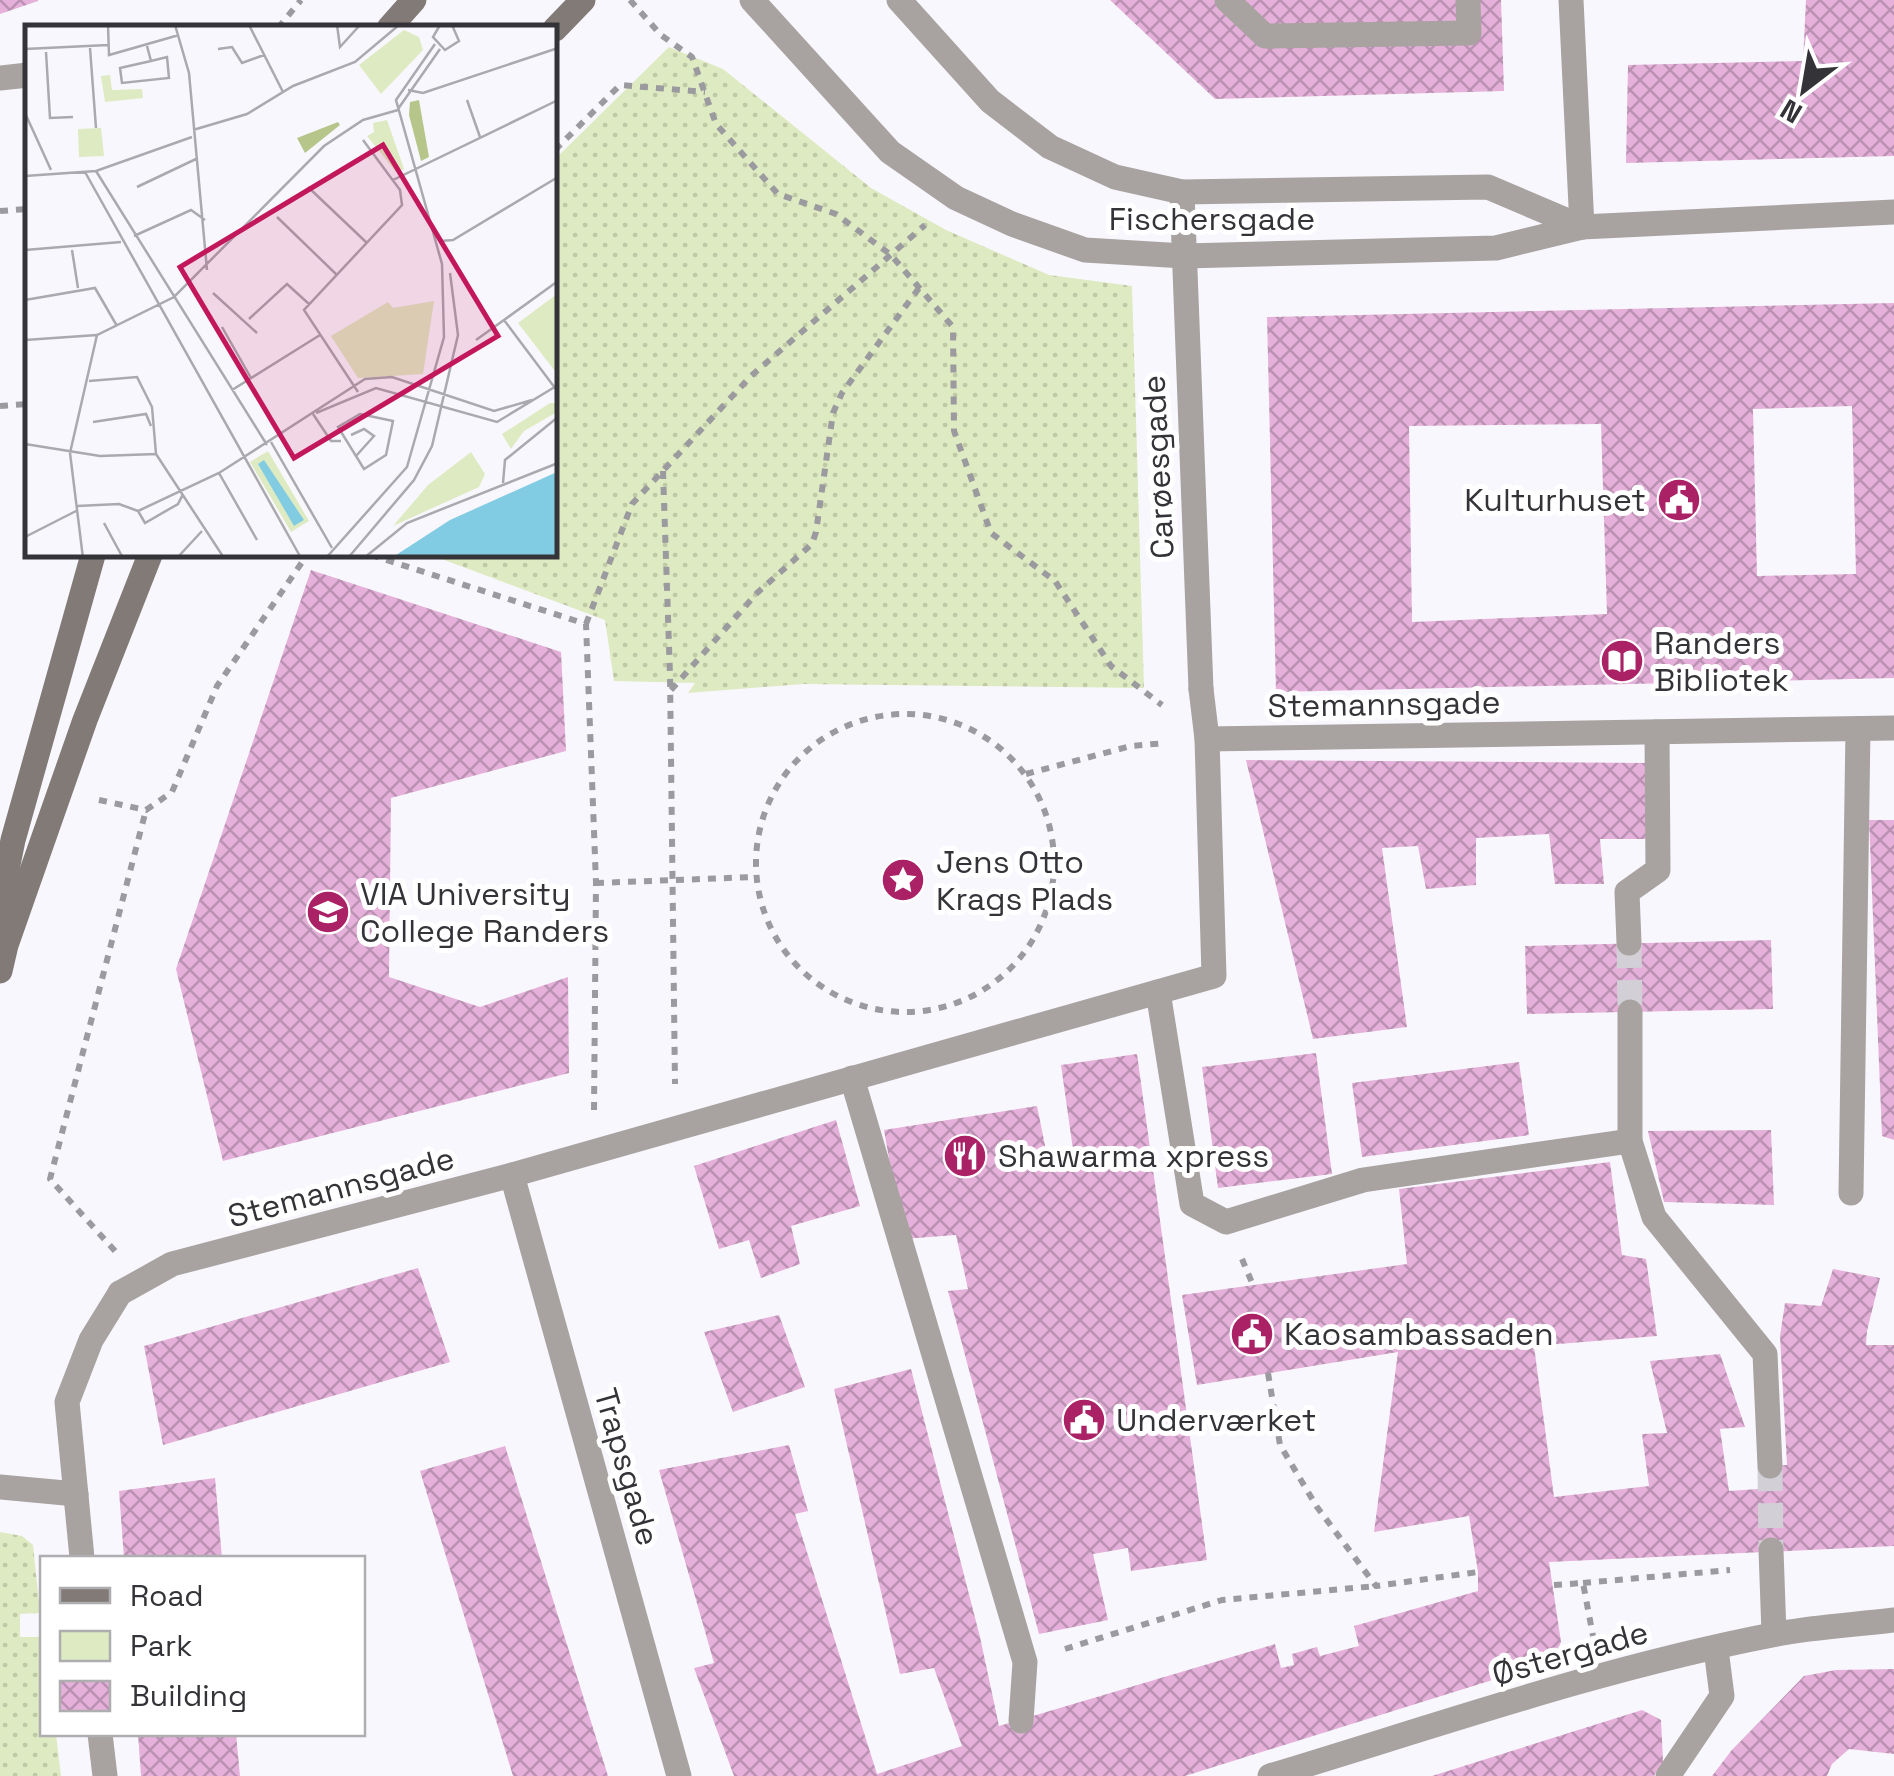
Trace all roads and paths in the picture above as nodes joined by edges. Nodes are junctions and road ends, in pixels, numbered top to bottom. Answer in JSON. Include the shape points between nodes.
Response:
{"nodes":[{"id":1,"x":301,"y":0,"type":"edge"},
{"id":2,"x":414,"y":0,"type":"edge"},
{"id":3,"x":583,"y":0,"type":"edge"},
{"id":4,"x":630,"y":0,"type":"edge"},
{"id":5,"x":752,"y":0,"type":"edge"},
{"id":6,"x":899,"y":0,"type":"edge"},
{"id":7,"x":1227,"y":0,"type":"edge"},
{"id":8,"x":1468,"y":0,"type":"edge"},
{"id":9,"x":1571,"y":0,"type":"edge"},
{"id":10,"x":280,"y":25,"type":"edge"},
{"id":11,"x":392,"y":25,"type":"edge"},
{"id":12,"x":558,"y":26,"type":"edge"},
{"id":13,"x":25,"y":75,"type":"edge"},
{"id":14,"x":0,"y":78,"type":"edge"},
{"id":15,"x":705,"y":92,"type":"junction"},
{"id":16,"x":558,"y":147,"type":"edge"},
{"id":17,"x":1182,"y":192,"type":"junction"},
{"id":18,"x":956,"y":198,"type":"junction"},
{"id":19,"x":25,"y":208,"type":"edge"},
{"id":20,"x":0,"y":212,"type":"edge"},
{"id":21,"x":1894,"y":212,"type":"edge"},
{"id":22,"x":1582,"y":227,"type":"junction"},
{"id":23,"x":891,"y":254,"type":"junction"},
{"id":24,"x":1184,"y":256,"type":"junction"},
{"id":25,"x":919,"y":288,"type":"junction"},
{"id":26,"x":25,"y":404,"type":"edge"},
{"id":27,"x":0,"y":406,"type":"edge"},
{"id":28,"x":663,"y":471,"type":"junction"},
{"id":29,"x":92,"y":558,"type":"edge"},
{"id":30,"x":149,"y":558,"type":"edge"},
{"id":31,"x":305,"y":558,"type":"edge"},
{"id":32,"x":381,"y":558,"type":"edge"},
{"id":33,"x":586,"y":624,"type":"junction"},
{"id":34,"x":1111,"y":666,"type":"dead end"},
{"id":35,"x":670,"y":692,"type":"junction"},
{"id":36,"x":1894,"y":728,"type":"edge"},
{"id":37,"x":1858,"y":729,"type":"junction"},
{"id":38,"x":1657,"y":732,"type":"junction"},
{"id":39,"x":1207,"y":739,"type":"junction"},
{"id":40,"x":1026,"y":774,"type":"junction"},
{"id":41,"x":60,"y":792,"type":"junction"},
{"id":42,"x":146,"y":810,"type":"junction"},
{"id":43,"x":755,"y":876,"type":"junction"},
{"id":44,"x":673,"y":879,"type":"junction"},
{"id":45,"x":596,"y":883,"type":"junction"},
{"id":46,"x":2,"y":889,"type":"edge"},
{"id":47,"x":1629,"y":943,"type":"tunnel mouth"},
{"id":48,"x":6,"y":945,"type":"junction"},
{"id":49,"x":0,"y":971,"type":"edge"},
{"id":50,"x":1158,"y":992,"type":"junction"},
{"id":51,"x":1630,"y":1012,"type":"tunnel mouth"},
{"id":52,"x":596,"y":1064,"type":"dead end"},
{"id":53,"x":852,"y":1078,"type":"junction"},
{"id":54,"x":676,"y":1128,"type":"junction"},
{"id":55,"x":1630,"y":1141,"type":"junction"},
{"id":56,"x":512,"y":1176,"type":"junction"},
{"id":57,"x":1851,"y":1194,"type":"dead end"},
{"id":58,"x":105,"y":1240,"type":"dead end"},
{"id":59,"x":1268,"y":1373,"type":"dead end"},
{"id":60,"x":1770,"y":1466,"type":"tunnel mouth"},
{"id":61,"x":0,"y":1487,"type":"edge"},
{"id":62,"x":76,"y":1494,"type":"junction"},
{"id":63,"x":82,"y":1556,"type":"edge"},
{"id":64,"x":1771,"y":1558,"type":"joint"},
{"id":65,"x":1478,"y":1572,"type":"dead end"},
{"id":66,"x":1583,"y":1583,"type":"junction"},
{"id":67,"x":1554,"y":1585,"type":"dead end"},
{"id":68,"x":1376,"y":1586,"type":"junction"},
{"id":69,"x":1894,"y":1620,"type":"edge"},
{"id":70,"x":1774,"y":1634,"type":"junction"},
{"id":71,"x":1716,"y":1648,"type":"junction"},
{"id":72,"x":1025,"y":1662,"type":"junction"},
{"id":73,"x":1600,"y":1676,"type":"junction"},
{"id":74,"x":1021,"y":1721,"type":"dead end"},
{"id":75,"x":100,"y":1736,"type":"edge"},
{"id":76,"x":104,"y":1776,"type":"edge"},
{"id":77,"x":679,"y":1776,"type":"edge"},
{"id":78,"x":1270,"y":1776,"type":"edge"},
{"id":79,"x":1668,"y":1776,"type":"edge"}],
"edges":[{"from":1,"to":10,"type":"path"},
{"from":2,"to":11,"type":"main road"},
{"from":3,"to":12,"type":"main road"},
{"from":4,"to":15,"type":"path","via":[[692,57]]},
{"from":5,"to":18,"type":"street","name":"Fischersgade","via":[[890,152]]},
{"from":6,"to":17,"type":"street","name":"Fischersgade","via":[[990,101],[1050,148],[1116,176]]},
{"from":7,"to":8,"type":"street","via":[[1265,36],[1469,32]]},
{"from":9,"to":22,"type":"street"},
{"from":13,"to":14,"type":"street"},
{"from":15,"to":16,"type":"path","via":[[620,85]]},
{"from":15,"to":23,"type":"path","via":[[716,124],[778,194],[836,214]]},
{"from":17,"to":22,"type":"street","name":"Fischersgade","via":[[1488,187]]},
{"from":17,"to":24,"type":"street","name":"Carøesgade"},
{"from":18,"to":23,"type":"path"},
{"from":18,"to":24,"type":"street","name":"Fischersgade","via":[[1085,250]]},
{"from":19,"to":20,"type":"path"},
{"from":21,"to":22,"type":"street","name":"Fischersgade"},
{"from":22,"to":24,"type":"street","name":"Fischersgade","via":[[1496,248]]},
{"from":23,"to":25,"type":"path"},
{"from":23,"to":28,"type":"path","via":[[751,376]]},
{"from":24,"to":39,"type":"street","name":"Carøesgade"},
{"from":25,"to":34,"type":"path","via":[[953,327],[954,431],[990,533],[1055,582]]},
{"from":25,"to":35,"type":"path","via":[[842,393],[812,544],[757,593]]},
{"from":26,"to":27,"type":"path"},
{"from":28,"to":33,"type":"path","via":[[632,504]]},
{"from":28,"to":35,"type":"path"},
{"from":29,"to":46,"type":"main road"},
{"from":30,"to":41,"type":"main road"},
{"from":31,"to":42,"type":"path","via":[[216,686],[172,792]]},
{"from":32,"to":33,"type":"path"},
{"from":33,"to":45,"type":"path"},
{"from":35,"to":44,"type":"path"},
{"from":36,"to":37,"type":"street","name":"Stemannsgade"},
{"from":37,"to":38,"type":"street","name":"Stemannsgade"},
{"from":37,"to":57,"type":"street"},
{"from":38,"to":39,"type":"street","name":"Stemannsgade"},
{"from":38,"to":47,"type":"street","via":[[1658,870],[1627,892]]},
{"from":39,"to":40,"type":"path","via":[[1130,746]]},
{"from":39,"to":50,"type":"street","name":"Stemannsgade","via":[[1214,976]]},
{"from":40,"to":43,"type":"path","via":[[991,740],[947,719],[899,713],[851,722],[809,747],[777,783],[758,828]]},
{"from":40,"to":43,"type":"path","via":[[1046,812],[1055,855],[1051,899],[1025,951],[1006,974],[970,998],[924,1012],[876,1010],[831,994],[793,964],[767,923]]},
{"from":41,"to":42,"type":"path"},
{"from":41,"to":48,"type":"main road"},
{"from":42,"to":58,"type":"path","via":[[50,1179]]},
{"from":43,"to":44,"type":"path"},
{"from":44,"to":45,"type":"path"},
{"from":44,"to":54,"type":"path"},
{"from":45,"to":52,"type":"path"},
{"from":46,"to":48,"type":"main road"},
{"from":48,"to":49,"type":"main road"},
{"from":50,"to":53,"type":"street","name":"Stemannsgade"},
{"from":50,"to":55,"type":"street","via":[[1192,1204],[1226,1222],[1363,1180]]},
{"from":51,"to":55,"type":"street"},
{"from":53,"to":54,"type":"street","name":"Stemannsgade"},
{"from":53,"to":72,"type":"street"},
{"from":54,"to":56,"type":"street","name":"Stemannsgade"},
{"from":55,"to":60,"type":"street","via":[[1654,1217],[1765,1354]]},
{"from":56,"to":62,"type":"street","name":"Stemannsgade","via":[[172,1264],[120,1293],[91,1340],[67,1402]]},
{"from":56,"to":77,"type":"street","name":"Trapsgade"},
{"from":59,"to":68,"type":"path","via":[[1280,1445]]},
{"from":61,"to":62,"type":"street"},
{"from":62,"to":63,"type":"street","name":"Stemannsgade"},
{"from":64,"to":66,"type":"path"},
{"from":64,"to":70,"type":"street"},
{"from":65,"to":68,"type":"path"},
{"from":66,"to":67,"type":"path"},
{"from":66,"to":73,"type":"path"},
{"from":68,"to":72,"type":"path","via":[[1222,1600]]},
{"from":69,"to":70,"type":"street","name":"Østergade"},
{"from":70,"to":71,"type":"street","name":"Østergade"},
{"from":71,"to":73,"type":"street","name":"Østergade"},
{"from":71,"to":79,"type":"street","via":[[1722,1696]]},
{"from":72,"to":74,"type":"street"},
{"from":73,"to":78,"type":"street","name":"Østergade"},
{"from":75,"to":76,"type":"street"}]}
